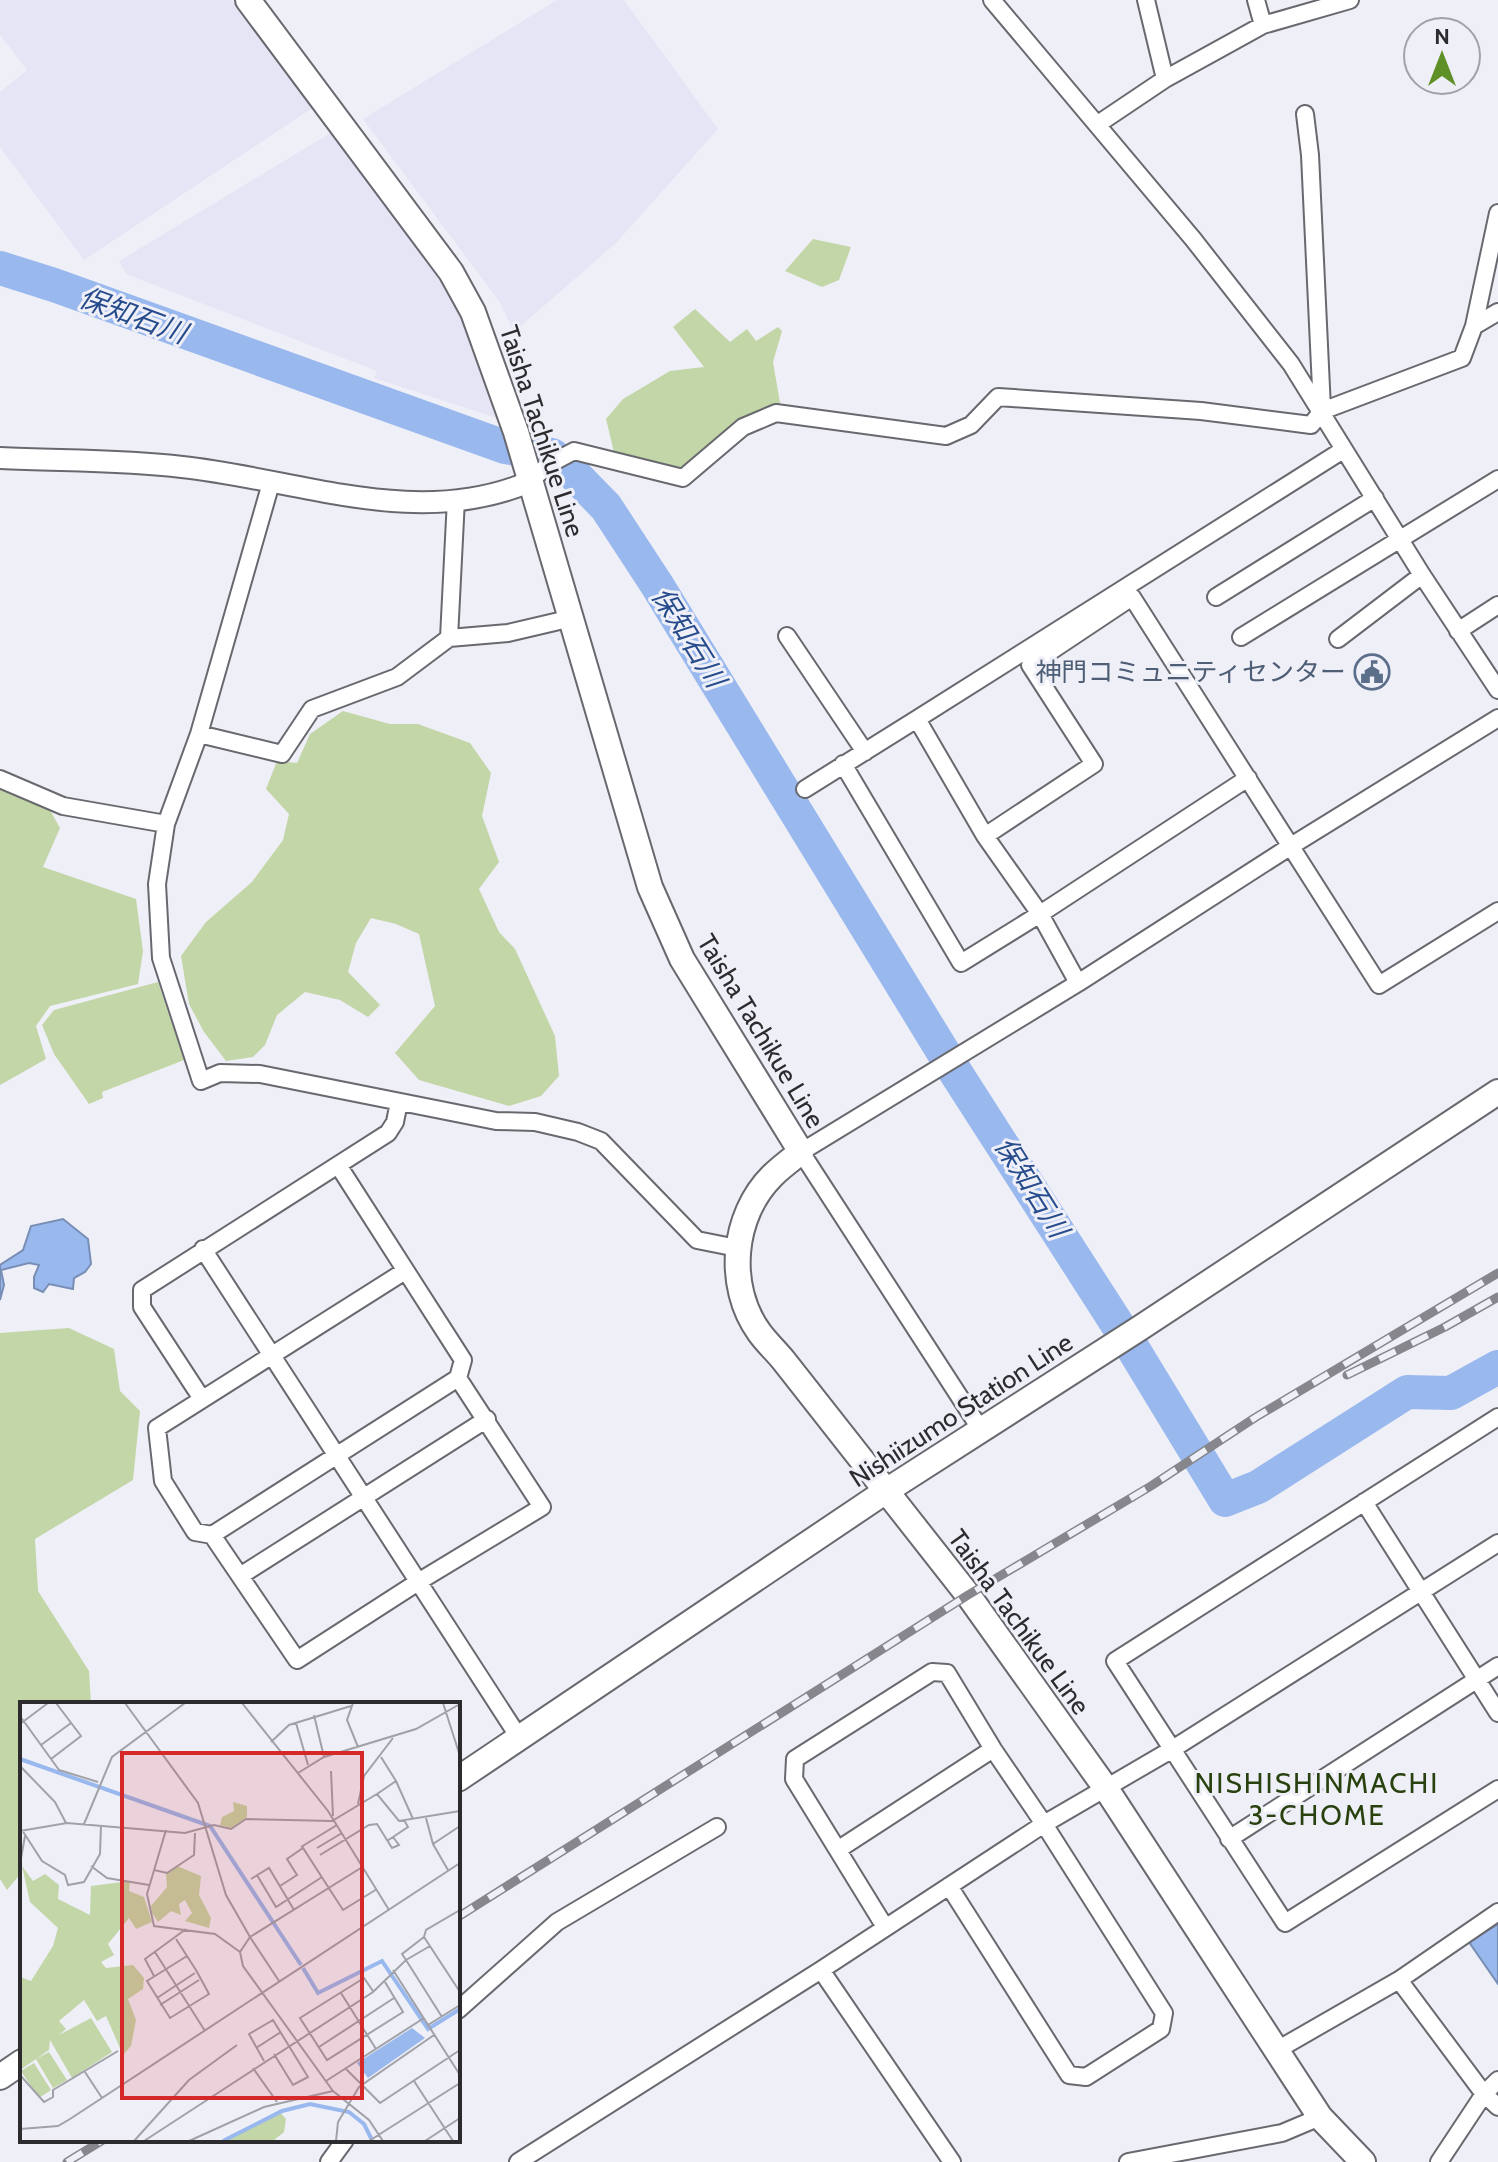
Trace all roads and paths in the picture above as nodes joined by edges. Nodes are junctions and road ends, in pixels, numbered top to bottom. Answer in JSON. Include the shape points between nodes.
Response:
{"nodes":[{"id":1,"x":248,"y":0,"type":"edge"},
{"id":2,"x":992,"y":0,"type":"edge"},
{"id":3,"x":1146,"y":0,"type":"edge"},
{"id":4,"x":1256,"y":0,"type":"edge"},
{"id":5,"x":1350,"y":0,"type":"edge"},
{"id":6,"x":1263,"y":25,"type":"junction"},
{"id":7,"x":1165,"y":79,"type":"junction"},
{"id":8,"x":1305,"y":114,"type":"dead end"},
{"id":9,"x":1098,"y":124,"type":"junction"},
{"id":10,"x":1498,"y":213,"type":"edge"},
{"id":11,"x":1498,"y":312,"type":"edge"},
{"id":12,"x":1474,"y":326,"type":"junction"},
{"id":13,"x":1322,"y":411,"type":"junction"},
{"id":14,"x":1343,"y":450,"type":"junction"},
{"id":15,"x":0,"y":458,"type":"edge"},
{"id":16,"x":534,"y":470,"type":"junction"},
{"id":17,"x":1498,"y":479,"type":"edge"},
{"id":18,"x":271,"y":483,"type":"junction"},
{"id":19,"x":1375,"y":498,"type":"junction"},
{"id":20,"x":456,"y":499,"type":"junction"},
{"id":21,"x":1400,"y":538,"type":"junction"},
{"id":22,"x":1422,"y":575,"type":"junction"},
{"id":23,"x":1216,"y":597,"type":"dead end"},
{"id":24,"x":1118,"y":600,"type":"junction"},
{"id":25,"x":1498,"y":605,"type":"edge"},
{"id":26,"x":572,"y":618,"type":"junction"},
{"id":27,"x":1458,"y":631,"type":"junction"},
{"id":28,"x":787,"y":636,"type":"dead end"},
{"id":29,"x":1241,"y":637,"type":"dead end"},
{"id":30,"x":449,"y":638,"type":"junction"},
{"id":31,"x":1338,"y":639,"type":"dead end"},
{"id":32,"x":1498,"y":690,"type":"edge"},
{"id":33,"x":1498,"y":718,"type":"edge"},
{"id":34,"x":917,"y":719,"type":"junction"},
{"id":35,"x":199,"y":734,"type":"junction"},
{"id":36,"x":865,"y":752,"type":"junction"},
{"id":37,"x":843,"y":764,"type":"junction"},
{"id":38,"x":1248,"y":778,"type":"junction"},
{"id":39,"x":0,"y":779,"type":"edge"},
{"id":40,"x":805,"y":789,"type":"dead end"},
{"id":41,"x":166,"y":824,"type":"junction"},
{"id":42,"x":985,"y":836,"type":"junction"},
{"id":43,"x":1291,"y":846,"type":"junction"},
{"id":44,"x":1498,"y":911,"type":"edge"},
{"id":45,"x":1040,"y":914,"type":"junction"},
{"id":46,"x":1078,"y":983,"type":"junction"},
{"id":47,"x":1498,"y":1092,"type":"edge"},
{"id":48,"x":399,"y":1102,"type":"junction"},
{"id":49,"x":801,"y":1152,"type":"junction"},
{"id":50,"x":338,"y":1165,"type":"junction"},
{"id":51,"x":737,"y":1248,"type":"junction"},
{"id":52,"x":203,"y":1249,"type":"junction"},
{"id":53,"x":405,"y":1271,"type":"junction"},
{"id":54,"x":272,"y":1355,"type":"junction"},
{"id":55,"x":458,"y":1378,"type":"junction"},
{"id":56,"x":202,"y":1399,"type":"junction"},
{"id":57,"x":1498,"y":1417,"type":"edge"},
{"id":58,"x":487,"y":1419,"type":"junction"},
{"id":59,"x":981,"y":1430,"type":"junction"},
{"id":60,"x":337,"y":1455,"type":"junction"},
{"id":61,"x":886,"y":1491,"type":"junction"},
{"id":62,"x":364,"y":1498,"type":"junction"},
{"id":63,"x":1364,"y":1502,"type":"junction"},
{"id":64,"x":212,"y":1535,"type":"junction"},
{"id":65,"x":1498,"y":1543,"type":"edge"},
{"id":66,"x":240,"y":1576,"type":"junction"},
{"id":67,"x":418,"y":1582,"type":"junction"},
{"id":68,"x":1422,"y":1592,"type":"junction"},
{"id":69,"x":1498,"y":1666,"type":"edge"},
{"id":70,"x":1477,"y":1680,"type":"junction"},
{"id":71,"x":1498,"y":1713,"type":"edge"},
{"id":72,"x":520,"y":1739,"type":"junction"},
{"id":73,"x":993,"y":1749,"type":"junction"},
{"id":74,"x":1171,"y":1750,"type":"junction"},
{"id":75,"x":460,"y":1778,"type":"edge"},
{"id":76,"x":1105,"y":1787,"type":"junction"},
{"id":77,"x":1498,"y":1789,"type":"edge"},
{"id":78,"x":1044,"y":1824,"type":"junction"},
{"id":79,"x":717,"y":1827,"type":"dead end"},
{"id":80,"x":1229,"y":1839,"type":"junction"},
{"id":81,"x":839,"y":1849,"type":"junction"},
{"id":82,"x":949,"y":1886,"type":"junction"},
{"id":83,"x":1498,"y":1912,"type":"edge"},
{"id":84,"x":885,"y":1927,"type":"junction"},
{"id":85,"x":821,"y":1970,"type":"junction"},
{"id":86,"x":1399,"y":1980,"type":"junction"},
{"id":87,"x":460,"y":2008,"type":"edge"},
{"id":88,"x":1277,"y":2050,"type":"junction"},
{"id":89,"x":20,"y":2063,"type":"edge"},
{"id":90,"x":0,"y":2077,"type":"edge"},
{"id":91,"x":1498,"y":2080,"type":"edge"},
{"id":92,"x":1484,"y":2094,"type":"junction"},
{"id":93,"x":1498,"y":2107,"type":"edge"},
{"id":94,"x":1320,"y":2117,"type":"junction"},
{"id":95,"x":344,"y":2142,"type":"edge"},
{"id":96,"x":329,"y":2162,"type":"edge"},
{"id":97,"x":518,"y":2162,"type":"edge"},
{"id":98,"x":952,"y":2162,"type":"edge"},
{"id":99,"x":1128,"y":2162,"type":"edge"},
{"id":100,"x":1363,"y":2162,"type":"edge"},
{"id":101,"x":1439,"y":2162,"type":"edge"}],
"edges":[{"from":1,"to":16,"type":"main road","name":"Taisha Tachikue Line","via":[[451,272],[473,312]]},
{"from":2,"to":9,"type":"street"},
{"from":3,"to":7,"type":"street"},
{"from":4,"to":6,"type":"street"},
{"from":5,"to":6,"type":"street"},
{"from":6,"to":7,"type":"street"},
{"from":7,"to":9,"type":"street"},
{"from":8,"to":13,"type":"street"},
{"from":9,"to":13,"type":"street"},
{"from":10,"to":12,"type":"street"},
{"from":11,"to":12,"type":"street"},
{"from":12,"to":13,"type":"street","via":[[1462,358]]},
{"from":13,"to":14,"type":"street"},
{"from":13,"to":16,"type":"street","via":[[1311,425],[1201,411],[998,397],[971,425],[946,436],[776,413],[743,427],[683,478],[574,451]]},
{"from":14,"to":19,"type":"street"},
{"from":14,"to":24,"type":"street"},
{"from":15,"to":18,"type":"street","via":[[183,467]]},
{"from":16,"to":20,"type":"street","via":[[498,495]]},
{"from":16,"to":26,"type":"main road","name":"Taisha Tachikue Line"},
{"from":17,"to":21,"type":"street"},
{"from":18,"to":20,"type":"street","via":[[396,502]]},
{"from":18,"to":35,"type":"street"},
{"from":19,"to":21,"type":"street"},
{"from":19,"to":23,"type":"street"},
{"from":20,"to":30,"type":"street"},
{"from":21,"to":22,"type":"street"},
{"from":21,"to":29,"type":"street"},
{"from":22,"to":27,"type":"street"},
{"from":22,"to":31,"type":"street"},
{"from":24,"to":34,"type":"street"},
{"from":24,"to":38,"type":"street","via":[[1132,597]]},
{"from":24,"to":42,"type":"street","via":[[1030,665],[1094,764]]},
{"from":25,"to":27,"type":"street"},
{"from":26,"to":30,"type":"street","via":[[508,633]]},
{"from":26,"to":49,"type":"main road","name":"Taisha Tachikue Line","via":[[650,887],[682,959]]},
{"from":27,"to":32,"type":"street"},
{"from":28,"to":36,"type":"street"},
{"from":30,"to":35,"type":"street","via":[[397,677],[312,709],[282,754]]},
{"from":33,"to":43,"type":"street"},
{"from":34,"to":36,"type":"street"},
{"from":34,"to":42,"type":"street"},
{"from":35,"to":41,"type":"street"},
{"from":36,"to":37,"type":"street"},
{"from":37,"to":40,"type":"street"},
{"from":37,"to":45,"type":"street","via":[[961,963]]},
{"from":38,"to":43,"type":"street"},
{"from":38,"to":45,"type":"street"},
{"from":39,"to":41,"type":"street","via":[[63,806]]},
{"from":41,"to":48,"type":"street","via":[[157,884],[161,958],[201,1081],[220,1073],[260,1074]]},
{"from":42,"to":45,"type":"street"},
{"from":43,"to":44,"type":"street","via":[[1379,985]]},
{"from":43,"to":46,"type":"street"},
{"from":45,"to":46,"type":"street"},
{"from":46,"to":49,"type":"street"},
{"from":47,"to":59,"type":"main road","name":"Nishiizumo Station Line"},
{"from":48,"to":50,"type":"street","via":[[388,1133]]},
{"from":48,"to":51,"type":"street","via":[[496,1121],[535,1122],[601,1141],[697,1240]]},
{"from":49,"to":51,"type":"main road","name":"Taisha Tachikue Line","via":[[771,1176],[754,1199]]},
{"from":49,"to":59,"type":"street"},
{"from":50,"to":52,"type":"street"},
{"from":50,"to":53,"type":"street"},
{"from":51,"to":61,"type":"main road","name":"Taisha Tachikue Line","via":[[739,1281],[758,1331]]},
{"from":52,"to":54,"type":"street"},
{"from":52,"to":56,"type":"street","via":[[142,1290],[142,1307]]},
{"from":53,"to":54,"type":"street"},
{"from":53,"to":55,"type":"street","via":[[463,1360]]},
{"from":54,"to":56,"type":"street"},
{"from":54,"to":60,"type":"street"},
{"from":55,"to":58,"type":"street"},
{"from":55,"to":60,"type":"street"},
{"from":56,"to":64,"type":"street","via":[[157,1428],[163,1481],[195,1532]]},
{"from":57,"to":63,"type":"street"},
{"from":58,"to":62,"type":"street"},
{"from":58,"to":67,"type":"street","via":[[542,1507]]},
{"from":59,"to":61,"type":"main road","name":"Nishiizumo Station Line"},
{"from":60,"to":62,"type":"street"},
{"from":60,"to":64,"type":"street"},
{"from":61,"to":72,"type":"main road","name":"Nishiizumo Station Line"},
{"from":61,"to":76,"type":"main road","name":"Taisha Tachikue Line"},
{"from":62,"to":66,"type":"street"},
{"from":62,"to":67,"type":"street"},
{"from":63,"to":68,"type":"street"},
{"from":63,"to":74,"type":"street","via":[[1115,1661]]},
{"from":64,"to":66,"type":"street"},
{"from":65,"to":68,"type":"street"},
{"from":66,"to":67,"type":"street","via":[[297,1660]]},
{"from":67,"to":72,"type":"street"},
{"from":68,"to":70,"type":"street"},
{"from":68,"to":74,"type":"street"},
{"from":69,"to":70,"type":"street"},
{"from":70,"to":71,"type":"street"},
{"from":70,"to":80,"type":"street"},
{"from":72,"to":75,"type":"main road","name":"Nishiizumo Station Line"},
{"from":73,"to":78,"type":"street"},
{"from":73,"to":81,"type":"street"},
{"from":73,"to":81,"type":"street","via":[[947,1673],[932,1672],[795,1759],[794,1779]]},
{"from":74,"to":76,"type":"street"},
{"from":74,"to":80,"type":"street"},
{"from":76,"to":78,"type":"street"},
{"from":76,"to":88,"type":"main road","name":"Taisha Tachikue Line"},
{"from":77,"to":80,"type":"street","via":[[1285,1923]]},
{"from":78,"to":82,"type":"street"},
{"from":78,"to":82,"type":"street","via":[[1164,2013],[1161,2029],[1086,2077],[1069,2075]]},
{"from":79,"to":87,"type":"street","via":[[557,1922]]},
{"from":81,"to":84,"type":"street"},
{"from":82,"to":84,"type":"street"},
{"from":83,"to":86,"type":"street"},
{"from":84,"to":85,"type":"street"},
{"from":85,"to":97,"type":"street"},
{"from":85,"to":98,"type":"street"},
{"from":86,"to":88,"type":"street"},
{"from":86,"to":92,"type":"street"},
{"from":88,"to":94,"type":"main road","name":"Taisha Tachikue Line"},
{"from":89,"to":90,"type":"main road"},
{"from":91,"to":92,"type":"street"},
{"from":92,"to":93,"type":"street"},
{"from":92,"to":101,"type":"street"},
{"from":94,"to":99,"type":"street","via":[[1282,2133]]},
{"from":94,"to":100,"type":"main road","name":"Taisha Tachikue Line"},
{"from":95,"to":96,"type":"street"}]}
